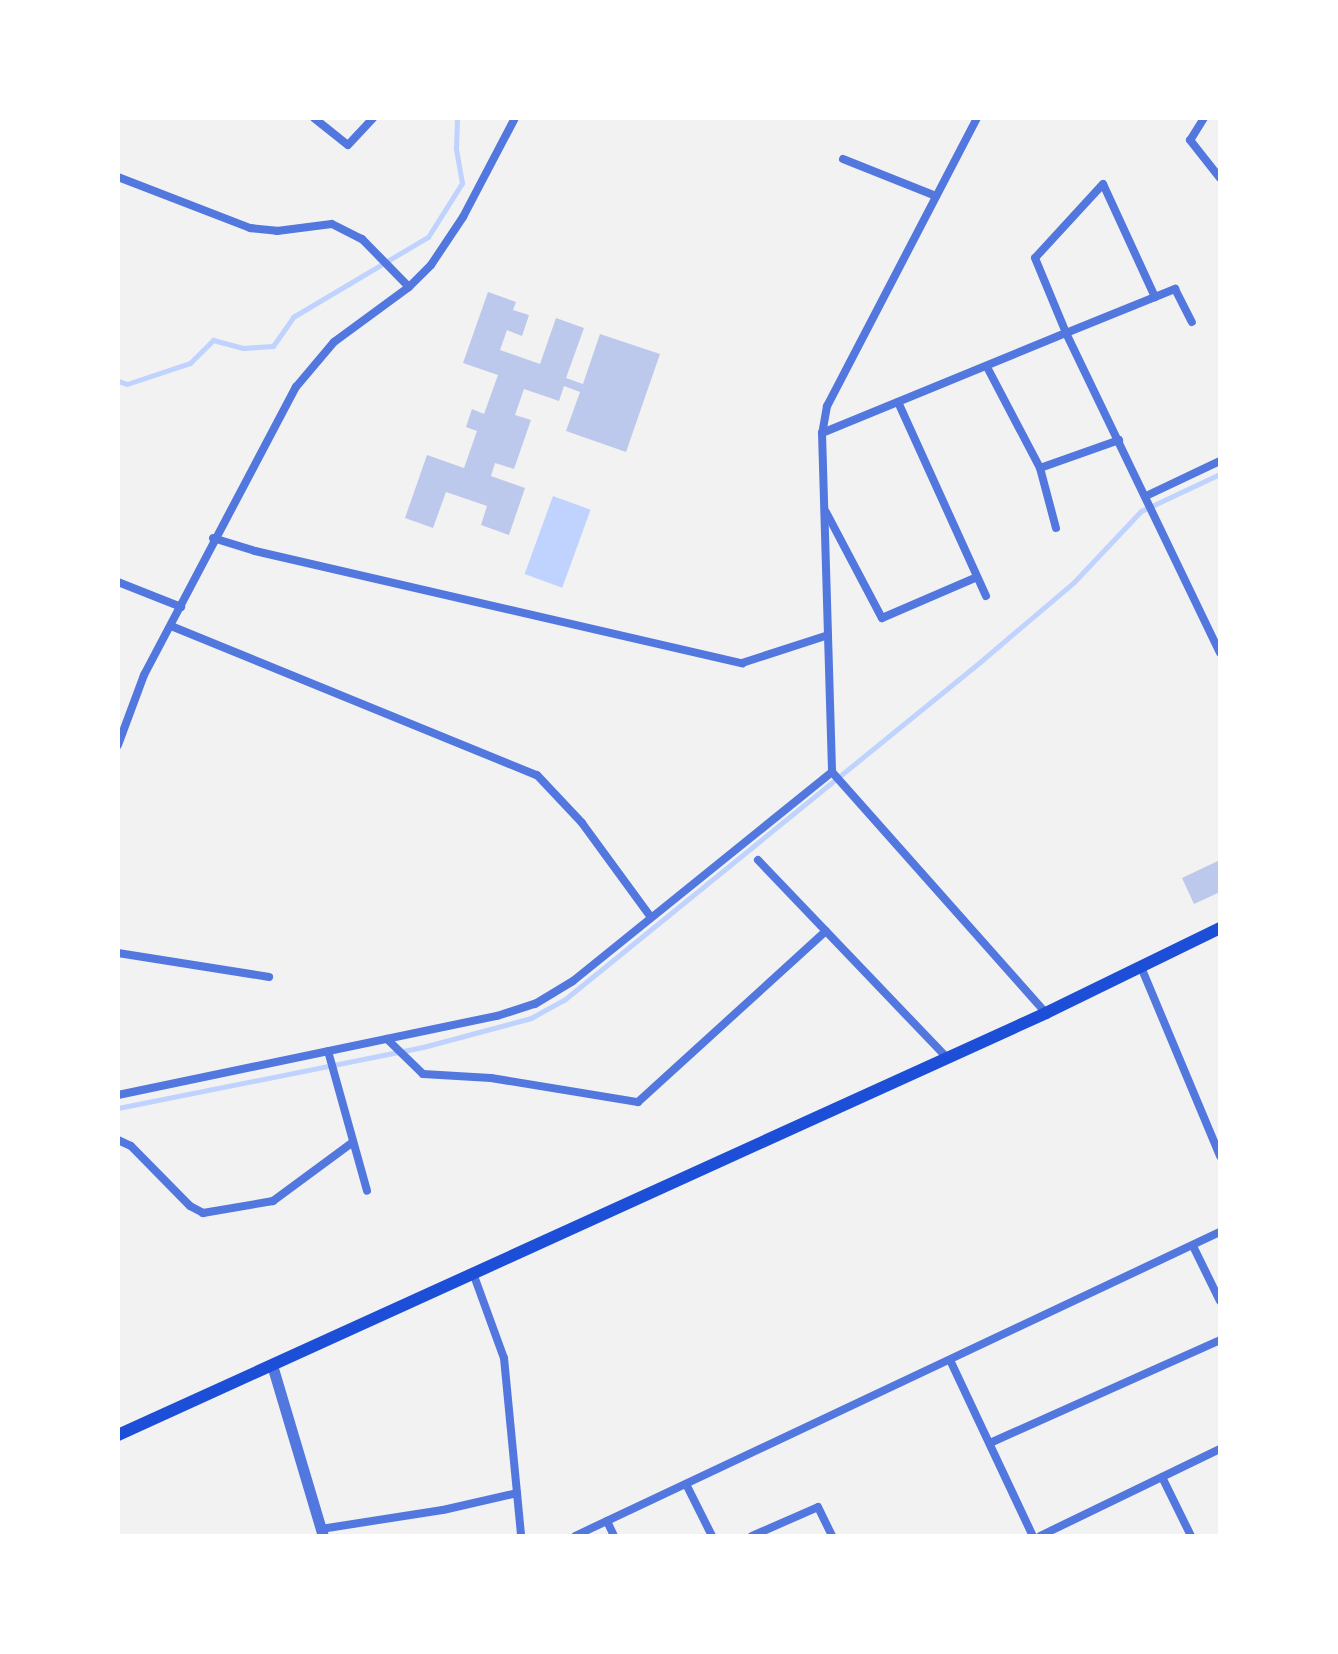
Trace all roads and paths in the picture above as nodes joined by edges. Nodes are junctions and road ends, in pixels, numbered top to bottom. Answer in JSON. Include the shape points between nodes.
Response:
{"nodes":[{"id":1,"x":314,"y":118,"type":"edge"},
{"id":2,"x":373,"y":118,"type":"edge"},
{"id":3,"x":515,"y":118,"type":"edge"},
{"id":4,"x":977,"y":118,"type":"edge"},
{"id":5,"x":1204,"y":118,"type":"edge"},
{"id":6,"x":843,"y":159,"type":"dead end"},
{"id":7,"x":118,"y":177,"type":"edge"},
{"id":8,"x":1220,"y":178,"type":"edge"},
{"id":9,"x":936,"y":196,"type":"junction"},
{"id":10,"x":409,"y":287,"type":"junction"},
{"id":11,"x":1155,"y":297,"type":"junction"},
{"id":12,"x":1192,"y":322,"type":"dead end"},
{"id":13,"x":1066,"y":333,"type":"junction"},
{"id":14,"x":987,"y":367,"type":"junction"},
{"id":15,"x":898,"y":402,"type":"junction"},
{"id":16,"x":822,"y":433,"type":"junction"},
{"id":17,"x":1119,"y":440,"type":"junction"},
{"id":18,"x":1220,"y":461,"type":"edge"},
{"id":19,"x":1040,"y":468,"type":"junction"},
{"id":20,"x":1146,"y":496,"type":"junction"},
{"id":21,"x":824,"y":509,"type":"junction"},
{"id":22,"x":1056,"y":528,"type":"dead end"},
{"id":23,"x":213,"y":538,"type":"junction"},
{"id":24,"x":977,"y":577,"type":"junction"},
{"id":25,"x":118,"y":582,"type":"edge"},
{"id":26,"x":986,"y":596,"type":"dead end"},
{"id":27,"x":181,"y":607,"type":"junction"},
{"id":28,"x":171,"y":626,"type":"junction"},
{"id":29,"x":828,"y":635,"type":"junction"},
{"id":30,"x":1220,"y":653,"type":"edge"},
{"id":31,"x":118,"y":745,"type":"edge"},
{"id":32,"x":832,"y":772,"type":"junction"},
{"id":33,"x":758,"y":860,"type":"dead end"},
{"id":34,"x":650,"y":916,"type":"junction"},
{"id":35,"x":1220,"y":928,"type":"edge"},
{"id":36,"x":826,"y":931,"type":"junction"},
{"id":37,"x":118,"y":953,"type":"edge"},
{"id":38,"x":1141,"y":967,"type":"junction"},
{"id":39,"x":269,"y":977,"type":"dead end"},
{"id":40,"x":1046,"y":1013,"type":"junction"},
{"id":41,"x":387,"y":1039,"type":"junction"},
{"id":42,"x":328,"y":1051,"type":"junction"},
{"id":43,"x":947,"y":1058,"type":"junction"},
{"id":44,"x":118,"y":1095,"type":"edge"},
{"id":45,"x":118,"y":1140,"type":"edge"},
{"id":46,"x":353,"y":1142,"type":"junction"},
{"id":47,"x":1220,"y":1156,"type":"edge"},
{"id":48,"x":367,"y":1191,"type":"dead end"},
{"id":49,"x":1220,"y":1232,"type":"edge"},
{"id":50,"x":1193,"y":1246,"type":"junction"},
{"id":51,"x":473,"y":1273,"type":"junction"},
{"id":52,"x":1220,"y":1301,"type":"edge"},
{"id":53,"x":1220,"y":1340,"type":"edge"},
{"id":54,"x":950,"y":1360,"type":"junction"},
{"id":55,"x":272,"y":1365,"type":"junction"},
{"id":56,"x":118,"y":1435,"type":"edge"},
{"id":57,"x":990,"y":1443,"type":"junction"},
{"id":58,"x":1220,"y":1449,"type":"edge"},
{"id":59,"x":1162,"y":1477,"type":"junction"},
{"id":60,"x":686,"y":1484,"type":"junction"},
{"id":61,"x":517,"y":1493,"type":"junction"},
{"id":62,"x":607,"y":1521,"type":"junction"},
{"id":63,"x":322,"y":1532,"type":"edge"},
{"id":64,"x":521,"y":1536,"type":"edge"},
{"id":65,"x":575,"y":1536,"type":"edge"},
{"id":66,"x":614,"y":1536,"type":"edge"},
{"id":67,"x":712,"y":1536,"type":"edge"},
{"id":68,"x":752,"y":1536,"type":"edge"},
{"id":69,"x":832,"y":1536,"type":"edge"},
{"id":70,"x":1033,"y":1536,"type":"edge"},
{"id":71,"x":1040,"y":1536,"type":"edge"},
{"id":72,"x":1191,"y":1536,"type":"edge"}],
"edges":[{"from":1,"to":2,"type":"street","via":[[348,145]]},
{"from":3,"to":10,"type":"street","via":[[463,217]]},
{"from":4,"to":9,"type":"street"},
{"from":5,"to":8,"type":"street","via":[[1190,140]]},
{"from":6,"to":9,"type":"street"},
{"from":7,"to":10,"type":"street","via":[[250,228],[277,231],[332,224],[362,239]]},
{"from":9,"to":16,"type":"street","via":[[827,406]]},
{"from":10,"to":23,"type":"street","via":[[334,342],[296,387]]},
{"from":11,"to":12,"type":"street","via":[[1175,289]]},
{"from":11,"to":13,"type":"street"},
{"from":11,"to":13,"type":"street","via":[[1103,184],[1035,258]]},
{"from":13,"to":14,"type":"street"},
{"from":13,"to":17,"type":"street"},
{"from":14,"to":15,"type":"street"},
{"from":14,"to":19,"type":"street"},
{"from":15,"to":16,"type":"street"},
{"from":15,"to":24,"type":"street"},
{"from":16,"to":21,"type":"street"},
{"from":17,"to":19,"type":"street"},
{"from":17,"to":20,"type":"street"},
{"from":18,"to":20,"type":"street"},
{"from":19,"to":22,"type":"street"},
{"from":20,"to":30,"type":"street"},
{"from":21,"to":24,"type":"street","via":[[882,618]]},
{"from":21,"to":29,"type":"street"},
{"from":23,"to":27,"type":"street"},
{"from":23,"to":29,"type":"street","via":[[742,663]]},
{"from":24,"to":26,"type":"street"},
{"from":25,"to":27,"type":"street"},
{"from":27,"to":28,"type":"street"},
{"from":28,"to":31,"type":"street","via":[[133,699]]},
{"from":28,"to":34,"type":"street","via":[[537,775],[582,823]]},
{"from":29,"to":32,"type":"street"},
{"from":32,"to":34,"type":"street"},
{"from":32,"to":40,"type":"street"},
{"from":33,"to":36,"type":"street"},
{"from":34,"to":41,"type":"street","via":[[573,981],[535,1004]]},
{"from":35,"to":38,"type":"main road"},
{"from":36,"to":41,"type":"street","via":[[638,1102],[491,1078],[423,1074]]},
{"from":36,"to":43,"type":"street"},
{"from":37,"to":39,"type":"street"},
{"from":38,"to":40,"type":"main road"},
{"from":38,"to":47,"type":"street"},
{"from":40,"to":43,"type":"main road"},
{"from":41,"to":42,"type":"street"},
{"from":42,"to":44,"type":"street"},
{"from":42,"to":46,"type":"street"},
{"from":43,"to":51,"type":"main road"},
{"from":45,"to":46,"type":"street","via":[[203,1213],[273,1201]]},
{"from":46,"to":48,"type":"street"},
{"from":49,"to":50,"type":"street"},
{"from":50,"to":52,"type":"street"},
{"from":50,"to":54,"type":"street"},
{"from":51,"to":55,"type":"main road"},
{"from":51,"to":61,"type":"street","via":[[504,1358]]},
{"from":53,"to":57,"type":"street"},
{"from":54,"to":57,"type":"street"},
{"from":54,"to":60,"type":"street"},
{"from":55,"to":56,"type":"main road"},
{"from":55,"to":63,"type":"street"},
{"from":57,"to":70,"type":"street"},
{"from":58,"to":59,"type":"street"},
{"from":59,"to":71,"type":"street"},
{"from":59,"to":72,"type":"street"},
{"from":60,"to":62,"type":"street"},
{"from":60,"to":67,"type":"street"},
{"from":61,"to":63,"type":"street"},
{"from":61,"to":64,"type":"street"},
{"from":62,"to":65,"type":"street"},
{"from":62,"to":66,"type":"street"},
{"from":68,"to":69,"type":"street","via":[[818,1507]]}]}
